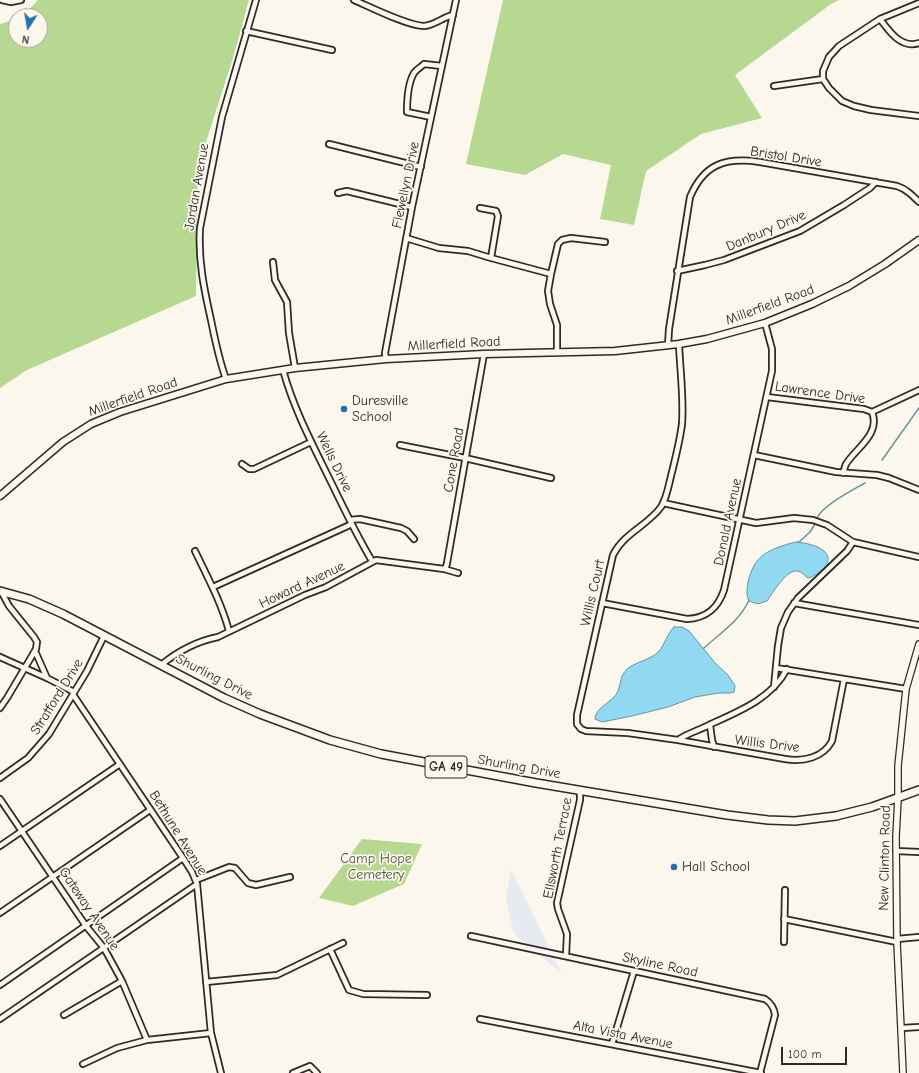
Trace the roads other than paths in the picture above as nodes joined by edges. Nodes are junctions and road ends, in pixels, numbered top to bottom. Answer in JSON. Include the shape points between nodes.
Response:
{"nodes":[{"id":1,"x":2,"y":0,"type":"edge"},
{"id":2,"x":21,"y":0,"type":"edge"},
{"id":3,"x":256,"y":0,"type":"edge"},
{"id":4,"x":354,"y":0,"type":"edge"},
{"id":5,"x":456,"y":0,"type":"edge"},
{"id":6,"x":919,"y":3,"type":"edge"},
{"id":7,"x":453,"y":15,"type":"junction"},
{"id":8,"x":880,"y":18,"type":"junction"},
{"id":9,"x":246,"y":31,"type":"junction"},
{"id":10,"x":919,"y":43,"type":"edge"},
{"id":11,"x":332,"y":50,"type":"dead end"},
{"id":12,"x":442,"y":66,"type":"junction"},
{"id":13,"x":823,"y":79,"type":"junction"},
{"id":14,"x":774,"y":86,"type":"dead end"},
{"id":15,"x":919,"y":116,"type":"edge"},
{"id":16,"x":431,"y":117,"type":"junction"},
{"id":17,"x":329,"y":144,"type":"dead end"},
{"id":18,"x":421,"y":167,"type":"junction"},
{"id":19,"x":876,"y":182,"type":"junction"},
{"id":20,"x":338,"y":193,"type":"dead end"},
{"id":21,"x":919,"y":202,"type":"edge"},
{"id":22,"x":412,"y":207,"type":"junction"},
{"id":23,"x":480,"y":208,"type":"dead end"},
{"id":24,"x":406,"y":238,"type":"junction"},
{"id":25,"x":919,"y":240,"type":"edge"},
{"id":26,"x":605,"y":242,"type":"dead end"},
{"id":27,"x":491,"y":258,"type":"junction"},
{"id":28,"x":273,"y":262,"type":"dead end"},
{"id":29,"x":677,"y":271,"type":"junction"},
{"id":30,"x":551,"y":274,"type":"junction"},
{"id":31,"x":765,"y":323,"type":"junction"},
{"id":32,"x":679,"y":344,"type":"junction"},
{"id":33,"x":668,"y":346,"type":"junction"},
{"id":34,"x":557,"y":352,"type":"junction"},
{"id":35,"x":484,"y":354,"type":"junction"},
{"id":36,"x":386,"y":359,"type":"junction"},
{"id":37,"x":295,"y":368,"type":"junction"},
{"id":38,"x":282,"y":370,"type":"junction"},
{"id":39,"x":226,"y":379,"type":"junction"},
{"id":40,"x":919,"y":390,"type":"edge"},
{"id":41,"x":767,"y":397,"type":"junction"},
{"id":42,"x":872,"y":412,"type":"junction"},
{"id":43,"x":311,"y":442,"type":"junction"},
{"id":44,"x":400,"y":445,"type":"dead end"},
{"id":45,"x":754,"y":455,"type":"junction"},
{"id":46,"x":465,"y":458,"type":"junction"},
{"id":47,"x":242,"y":464,"type":"dead end"},
{"id":48,"x":843,"y":473,"type":"junction"},
{"id":49,"x":551,"y":478,"type":"dead end"},
{"id":50,"x":919,"y":490,"type":"edge"},
{"id":51,"x":0,"y":496,"type":"edge"},
{"id":52,"x":663,"y":503,"type":"junction"},
{"id":53,"x":740,"y":520,"type":"junction"},
{"id":54,"x":351,"y":522,"type":"junction"},
{"id":55,"x":414,"y":540,"type":"dead end"},
{"id":56,"x":853,"y":542,"type":"junction"},
{"id":57,"x":195,"y":551,"type":"dead end"},
{"id":58,"x":919,"y":557,"type":"edge"},
{"id":59,"x":372,"y":561,"type":"junction"},
{"id":60,"x":444,"y":569,"type":"junction"},
{"id":61,"x":458,"y":573,"type":"dead end"},
{"id":62,"x":213,"y":587,"type":"junction"},
{"id":63,"x":1,"y":591,"type":"edge"},
{"id":64,"x":602,"y":603,"type":"junction"},
{"id":65,"x":794,"y":603,"type":"junction"},
{"id":66,"x":919,"y":625,"type":"edge"},
{"id":67,"x":229,"y":631,"type":"junction"},
{"id":68,"x":104,"y":636,"type":"junction"},
{"id":69,"x":919,"y":644,"type":"edge"},
{"id":70,"x":35,"y":651,"type":"junction"},
{"id":71,"x":0,"y":657,"type":"edge"},
{"id":72,"x":161,"y":665,"type":"junction"},
{"id":73,"x":25,"y":667,"type":"junction"},
{"id":74,"x":776,"y":668,"type":"junction"},
{"id":75,"x":787,"y":669,"type":"junction"},
{"id":76,"x":47,"y":678,"type":"junction"},
{"id":77,"x":844,"y":679,"type":"junction"},
{"id":78,"x":774,"y":687,"type":"junction"},
{"id":79,"x":906,"y":689,"type":"junction"},
{"id":80,"x":74,"y":694,"type":"junction"},
{"id":81,"x":0,"y":708,"type":"edge"},
{"id":82,"x":577,"y":724,"type":"joint"},
{"id":83,"x":710,"y":725,"type":"junction"},
{"id":84,"x":678,"y":740,"type":"junction"},
{"id":85,"x":714,"y":747,"type":"junction"},
{"id":86,"x":120,"y":764,"type":"junction"},
{"id":87,"x":0,"y":778,"type":"edge"},
{"id":88,"x":919,"y":790,"type":"edge"},
{"id":89,"x":580,"y":791,"type":"junction"},
{"id":90,"x":898,"y":798,"type":"junction"},
{"id":91,"x":0,"y":799,"type":"edge"},
{"id":92,"x":150,"y":810,"type":"junction"},
{"id":93,"x":22,"y":831,"type":"junction"},
{"id":94,"x":0,"y":846,"type":"edge"},
{"id":95,"x":896,"y":851,"type":"junction"},
{"id":96,"x":919,"y":852,"type":"edge"},
{"id":97,"x":183,"y":858,"type":"junction"},
{"id":98,"x":53,"y":877,"type":"junction"},
{"id":99,"x":290,"y":877,"type":"dead end"},
{"id":100,"x":197,"y":882,"type":"junction"},
{"id":101,"x":785,"y":890,"type":"dead end"},
{"id":102,"x":0,"y":913,"type":"edge"},
{"id":103,"x":784,"y":919,"type":"junction"},
{"id":104,"x":86,"y":926,"type":"junction"},
{"id":105,"x":471,"y":936,"type":"dead end"},
{"id":106,"x":919,"y":937,"type":"edge"},
{"id":107,"x":897,"y":940,"type":"junction"},
{"id":108,"x":784,"y":942,"type":"dead end"},
{"id":109,"x":343,"y":943,"type":"dead end"},
{"id":110,"x":104,"y":948,"type":"junction"},
{"id":111,"x":330,"y":949,"type":"junction"},
{"id":112,"x":566,"y":956,"type":"junction"},
{"id":113,"x":634,"y":971,"type":"junction"},
{"id":114,"x":122,"y":981,"type":"junction"},
{"id":115,"x":206,"y":982,"type":"junction"},
{"id":116,"x":0,"y":985,"type":"edge"},
{"id":117,"x":427,"y":995,"type":"dead end"},
{"id":118,"x":64,"y":1015,"type":"dead end"},
{"id":119,"x":0,"y":1019,"type":"edge"},
{"id":120,"x":480,"y":1019,"type":"dead end"},
{"id":121,"x":919,"y":1027,"type":"edge"},
{"id":122,"x":902,"y":1028,"type":"junction"},
{"id":123,"x":211,"y":1033,"type":"junction"},
{"id":124,"x":147,"y":1040,"type":"junction"},
{"id":125,"x":612,"y":1044,"type":"junction"},
{"id":126,"x":83,"y":1064,"type":"dead end"},
{"id":127,"x":222,"y":1073,"type":"edge"},
{"id":128,"x":294,"y":1073,"type":"edge"},
{"id":129,"x":317,"y":1073,"type":"edge"},
{"id":130,"x":760,"y":1073,"type":"edge"},
{"id":131,"x":904,"y":1073,"type":"edge"}],
"edges":[{"from":1,"to":2,"type":"street"},
{"from":3,"to":9,"type":"street","name":"Jordan Avenue"},
{"from":4,"to":7,"type":"street","via":[[414,25],[429,25]]},
{"from":5,"to":7,"type":"street","name":"Flewellyn Drive"},
{"from":6,"to":8,"type":"street"},
{"from":7,"to":12,"type":"street","name":"Flewellyn Drive"},
{"from":8,"to":10,"type":"street","via":[[888,30],[903,43]]},
{"from":8,"to":13,"type":"street","via":[[839,46],[829,57],[823,71]]},
{"from":9,"to":11,"type":"street"},
{"from":9,"to":39,"type":"street","name":"Jordan Avenue","via":[[219,131],[199,240],[204,288]]},
{"from":12,"to":16,"type":"street","name":"Flewellyn Drive"},
{"from":12,"to":16,"type":"street","via":[[424,64],[414,73],[409,88],[407,112]]},
{"from":13,"to":14,"type":"street"},
{"from":13,"to":15,"type":"street","via":[[842,101],[854,106]]},
{"from":16,"to":18,"type":"street","name":"Flewellyn Drive"},
{"from":17,"to":18,"type":"street"},
{"from":18,"to":22,"type":"street","name":"Flewellyn Drive"},
{"from":19,"to":21,"type":"street","name":"Bristol Drive","via":[[904,188]]},
{"from":19,"to":29,"type":"street","name":"Danbury Drive","via":[[800,231],[724,260]]},
{"from":19,"to":29,"type":"street","name":"Bristol Drive","via":[[749,161],[729,162],[716,166],[701,176],[690,197]]},
{"from":20,"to":22,"type":"street","via":[[347,191]]},
{"from":22,"to":24,"type":"street","name":"Flewellyn Drive"},
{"from":23,"to":27,"type":"street","via":[[496,212],[498,216]]},
{"from":24,"to":27,"type":"street","via":[[439,248],[468,251]]},
{"from":24,"to":36,"type":"street","name":"Flewellyn Drive"},
{"from":25,"to":31,"type":"main road","name":"Millerfield Road","via":[[848,286]]},
{"from":26,"to":30,"type":"street","via":[[577,238],[562,240],[556,248]]},
{"from":27,"to":30,"type":"street"},
{"from":28,"to":37,"type":"street","via":[[275,280],[287,302]]},
{"from":29,"to":33,"type":"street","name":"Bristol Drive"},
{"from":30,"to":34,"type":"street","via":[[548,298],[557,325]]},
{"from":31,"to":32,"type":"main road","name":"Millerfield Road"},
{"from":31,"to":41,"type":"street","name":"Donald Avenue","via":[[773,355]]},
{"from":32,"to":33,"type":"main road","name":"Millerfield Road"},
{"from":32,"to":52,"type":"street","name":"Willis Court","via":[[682,424]]},
{"from":33,"to":34,"type":"main road","name":"Millerfield Road","via":[[615,351]]},
{"from":34,"to":35,"type":"main road","name":"Millerfield Road"},
{"from":35,"to":36,"type":"main road","name":"Millerfield Road"},
{"from":35,"to":46,"type":"street","name":"Cone Road"},
{"from":36,"to":37,"type":"main road","name":"Millerfield Road"},
{"from":37,"to":38,"type":"main road","name":"Millerfield Road"},
{"from":38,"to":39,"type":"main road","name":"Millerfield Road"},
{"from":38,"to":43,"type":"street","name":"Wells Drive","via":[[290,396]]},
{"from":39,"to":51,"type":"main road","name":"Millerfield Road","via":[[120,412],[91,424],[63,442]]},
{"from":40,"to":42,"type":"street"},
{"from":41,"to":42,"type":"street","name":"Lawrence Drive"},
{"from":41,"to":45,"type":"street","name":"Donald Avenue"},
{"from":42,"to":48,"type":"street","name":"Lawrence Drive","via":[[874,418],[871,433]]},
{"from":43,"to":47,"type":"street","via":[[254,469]]},
{"from":43,"to":54,"type":"street","name":"Wells Drive"},
{"from":44,"to":46,"type":"street"},
{"from":45,"to":48,"type":"street"},
{"from":45,"to":53,"type":"street","name":"Donald Avenue"},
{"from":46,"to":49,"type":"street"},
{"from":46,"to":60,"type":"street","name":"Cone Road"},
{"from":48,"to":50,"type":"street","via":[[877,475]]},
{"from":52,"to":53,"type":"street"},
{"from":52,"to":64,"type":"street","name":"Willis Court","via":[[615,550]]},
{"from":53,"to":56,"type":"street","via":[[762,523],[794,518],[809,519],[827,525]]},
{"from":53,"to":64,"type":"street","name":"Donald Avenue","via":[[724,590],[719,603],[708,614],[696,619],[683,619]]},
{"from":54,"to":55,"type":"street","via":[[360,519],[401,528]]},
{"from":54,"to":59,"type":"street","name":"Wells Drive"},
{"from":54,"to":62,"type":"street"},
{"from":56,"to":58,"type":"street"},
{"from":56,"to":65,"type":"street"},
{"from":57,"to":62,"type":"street"},
{"from":59,"to":60,"type":"street","via":[[380,559]]},
{"from":59,"to":67,"type":"street","name":"Howard Avenue","via":[[326,587]]},
{"from":60,"to":61,"type":"street"},
{"from":62,"to":67,"type":"street"},
{"from":63,"to":68,"type":"main road","name":"Shurling Drive","number":"GA 49","via":[[41,604]]},
{"from":63,"to":70,"type":"street","via":[[9,606],[37,642]]},
{"from":64,"to":82,"type":"street","name":"Willis Court"},
{"from":65,"to":66,"type":"street"},
{"from":65,"to":74,"type":"street","via":[[781,628]]},
{"from":67,"to":72,"type":"street","name":"Howard Avenue","via":[[204,640]]},
{"from":68,"to":72,"type":"main road","name":"Shurling Drive","number":"GA 49"},
{"from":68,"to":80,"type":"street","name":"Stratford Drive"},
{"from":69,"to":79,"type":"street","name":"New Clinton Road"},
{"from":70,"to":73,"type":"street"},
{"from":70,"to":76,"type":"street"},
{"from":71,"to":73,"type":"street"},
{"from":72,"to":89,"type":"main road","name":"Shurling Drive","number":"GA 49","via":[[260,714],[330,740],[381,754]]},
{"from":73,"to":76,"type":"street"},
{"from":73,"to":81,"type":"street"},
{"from":74,"to":75,"type":"street"},
{"from":74,"to":78,"type":"street"},
{"from":75,"to":77,"type":"street"},
{"from":75,"to":78,"type":"street"},
{"from":76,"to":80,"type":"street","name":"Bethune Avenue"},
{"from":77,"to":79,"type":"street"},
{"from":77,"to":85,"type":"street","name":"Willis Drive","via":[[832,741],[818,755],[808,759],[792,760]]},
{"from":78,"to":83,"type":"street","via":[[758,701]]},
{"from":79,"to":90,"type":"street","name":"New Clinton Road","via":[[898,766]]},
{"from":80,"to":86,"type":"street","name":"Bethune Avenue"},
{"from":80,"to":87,"type":"street","name":"Stratford Drive","via":[[36,750]]},
{"from":82,"to":84,"type":"street","name":"Willis Drive","via":[[586,731],[628,733]]},
{"from":83,"to":84,"type":"street"},
{"from":83,"to":85,"type":"street"},
{"from":84,"to":85,"type":"street","name":"Willis Drive"},
{"from":86,"to":92,"type":"street","name":"Bethune Avenue"},
{"from":86,"to":93,"type":"street"},
{"from":88,"to":90,"type":"main road","name":"Shurling Drive","number":"GA 49"},
{"from":89,"to":90,"type":"main road","name":"Shurling Drive","number":"GA 49","via":[[728,815],[795,821],[872,808]]},
{"from":89,"to":112,"type":"street","name":"Ellsworth Terrace","via":[[557,903],[567,934]]},
{"from":90,"to":95,"type":"street","name":"New Clinton Road"},
{"from":91,"to":93,"type":"street","name":"Gateway Avenue"},
{"from":92,"to":97,"type":"street","name":"Bethune Avenue"},
{"from":92,"to":98,"type":"street"},
{"from":93,"to":94,"type":"street"},
{"from":93,"to":98,"type":"street","name":"Gateway Avenue"},
{"from":95,"to":96,"type":"street"},
{"from":95,"to":107,"type":"street","name":"New Clinton Road"},
{"from":97,"to":100,"type":"street","name":"Bethune Avenue"},
{"from":97,"to":104,"type":"street"},
{"from":98,"to":102,"type":"street"},
{"from":98,"to":104,"type":"street","name":"Gateway Avenue"},
{"from":99,"to":100,"type":"street","via":[[256,885],[248,883],[235,868],[229,867]]},
{"from":100,"to":110,"type":"street"},
{"from":100,"to":115,"type":"street","name":"Bethune Avenue"},
{"from":101,"to":103,"type":"street"},
{"from":103,"to":107,"type":"street"},
{"from":103,"to":108,"type":"street"},
{"from":104,"to":110,"type":"street","name":"Gateway Avenue"},
{"from":104,"to":116,"type":"street"},
{"from":105,"to":112,"type":"street","name":"Skyline Road"},
{"from":106,"to":107,"type":"street"},
{"from":107,"to":122,"type":"street","name":"New Clinton Road"},
{"from":109,"to":111,"type":"street"},
{"from":110,"to":114,"type":"street","name":"Gateway Avenue"},
{"from":110,"to":119,"type":"street"},
{"from":111,"to":115,"type":"street","via":[[277,975]]},
{"from":111,"to":117,"type":"street","via":[[349,990],[363,994]]},
{"from":112,"to":113,"type":"street","name":"Skyline Road"},
{"from":113,"to":125,"type":"street"},
{"from":113,"to":130,"type":"street","name":"Skyline Road","via":[[758,997],[771,1003],[776,1015]]},
{"from":114,"to":118,"type":"street"},
{"from":114,"to":124,"type":"street","name":"Gateway Avenue"},
{"from":115,"to":123,"type":"street","name":"Bethune Avenue"},
{"from":120,"to":125,"type":"street","name":"Alta Vista Avenue"},
{"from":121,"to":122,"type":"street"},
{"from":122,"to":131,"type":"street","name":"New Clinton Road"},
{"from":123,"to":124,"type":"street"},
{"from":123,"to":127,"type":"street","name":"Bethune Avenue"},
{"from":124,"to":126,"type":"street","via":[[117,1048]]},
{"from":125,"to":130,"type":"street","name":"Alta Vista Avenue"},
{"from":128,"to":129,"type":"street","via":[[310,1066]]}]}
